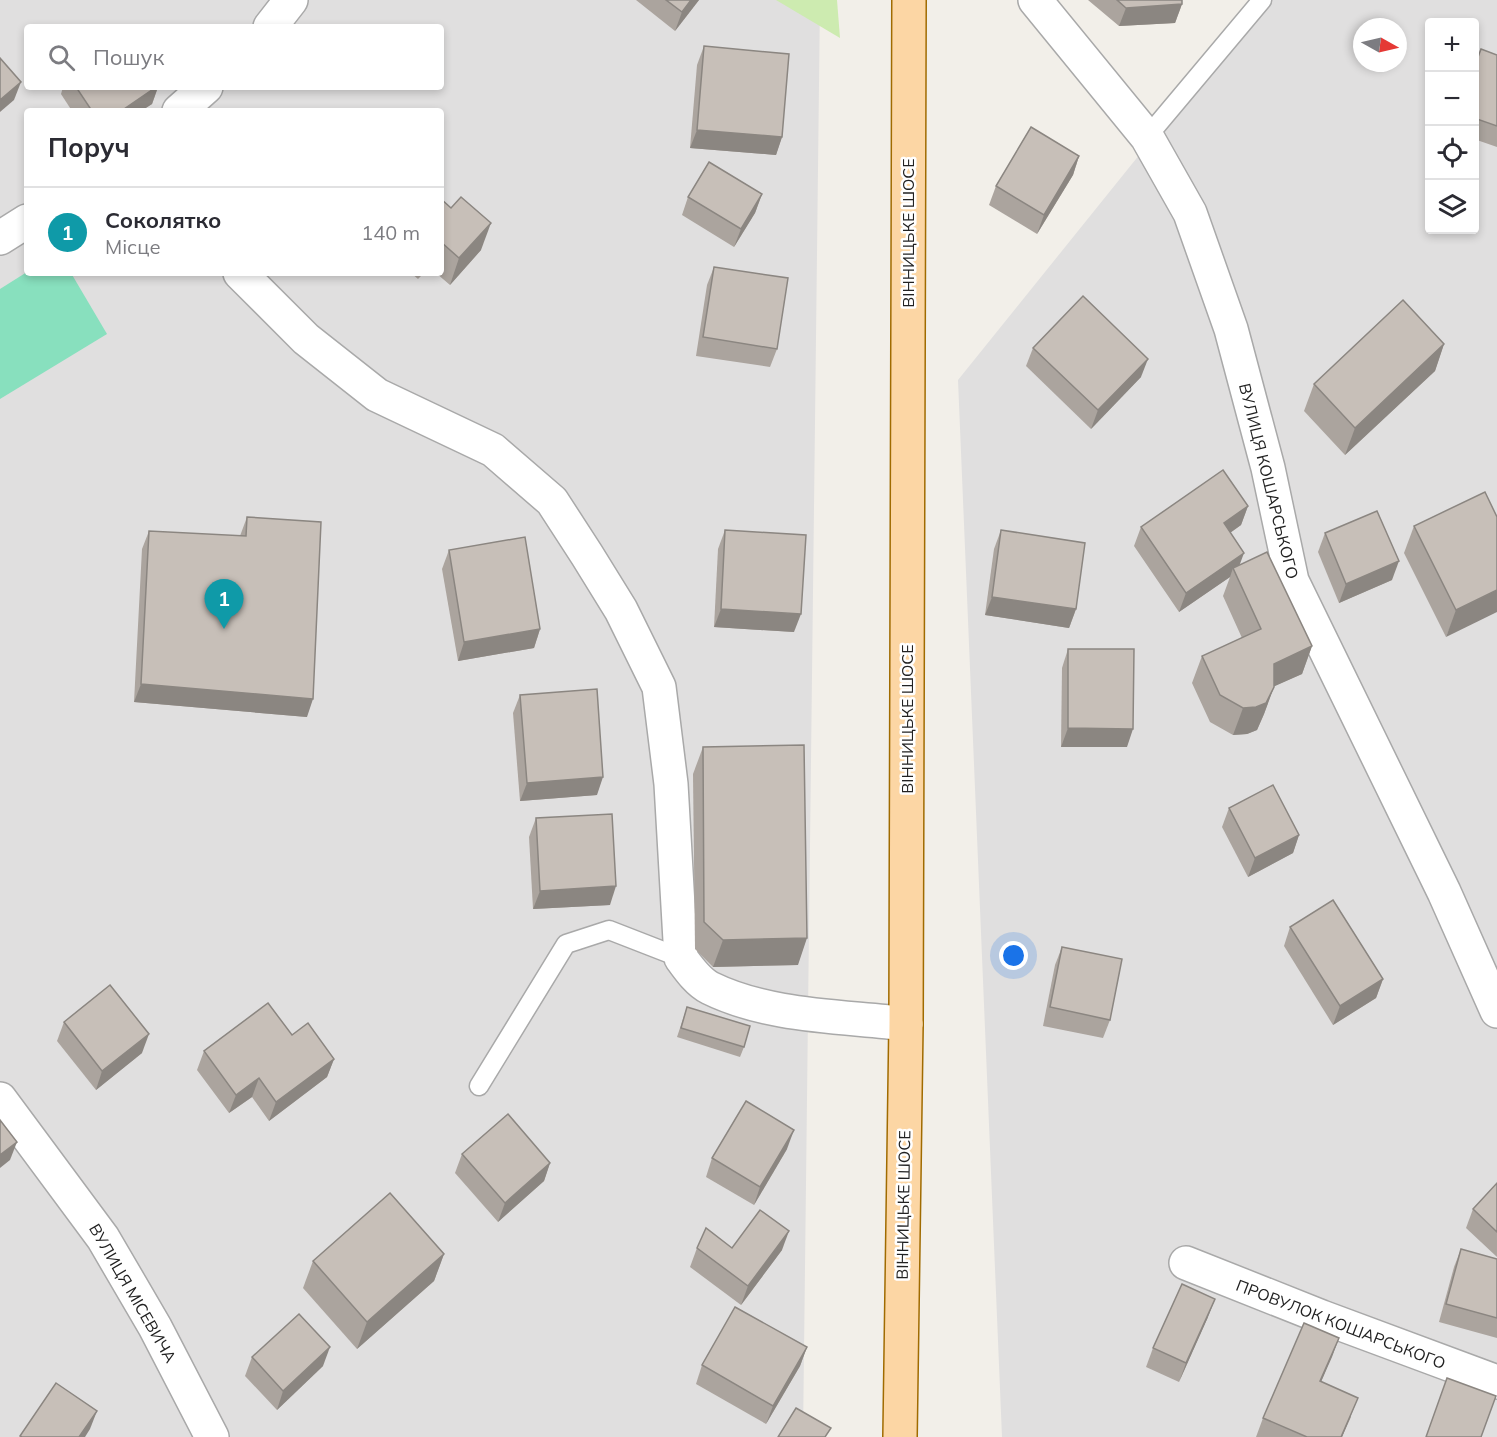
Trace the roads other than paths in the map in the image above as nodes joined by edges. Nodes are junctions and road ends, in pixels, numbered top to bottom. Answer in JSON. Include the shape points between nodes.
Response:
{"nodes":[{"id":1,"x":291,"y":0,"type":"edge"},
{"id":2,"x":909,"y":0,"type":"edge"},
{"id":3,"x":1035,"y":0,"type":"edge"},
{"id":4,"x":1262,"y":0,"type":"edge"},
{"id":5,"x":272,"y":24,"type":"edge"},
{"id":6,"x":203,"y":90,"type":"edge"},
{"id":7,"x":182,"y":108,"type":"edge"},
{"id":8,"x":1147,"y":136,"type":"junction"},
{"id":9,"x":24,"y":223,"type":"edge"},
{"id":10,"x":0,"y":238,"type":"edge"},
{"id":11,"x":243,"y":276,"type":"edge"},
{"id":12,"x":681,"y":958,"type":"junction"},
{"id":13,"x":1497,"y":1011,"type":"edge"},
{"id":14,"x":906,"y":1024,"type":"junction"},
{"id":15,"x":479,"y":1086,"type":"dead end"},
{"id":16,"x":0,"y":1099,"type":"edge"},
{"id":17,"x":1186,"y":1263,"type":"dead end"},
{"id":18,"x":1497,"y":1382,"type":"edge"},
{"id":19,"x":212,"y":1437,"type":"edge"},
{"id":20,"x":900,"y":1437,"type":"edge"}],
"edges":[{"from":1,"to":5,"type":"street"},
{"from":2,"to":14,"type":"main road","name":"ВІННИЦЬКЕ ШОСЕ"},
{"from":3,"to":8,"type":"street","name":"ВУЛИЦЯ КОШАРСЬКОГО"},
{"from":4,"to":8,"type":"lane"},
{"from":6,"to":7,"type":"street"},
{"from":8,"to":13,"type":"street","name":"ВУЛИЦЯ КОШАРСЬКОГО","via":[[1190,213],[1231,329],[1268,468],[1292,581],[1444,892]]},
{"from":9,"to":10,"type":"street"},
{"from":11,"to":12,"type":"street","via":[[306,339],[378,395],[493,450],[552,501],[587,555],[621,610],[659,687],[671,784]]},
{"from":12,"to":14,"type":"street","via":[[708,987],[761,1006]]},
{"from":12,"to":15,"type":"lane","via":[[609,930],[566,944]]},
{"from":14,"to":20,"type":"main road","name":"ВІННИЦЬКЕ ШОСЕ"},
{"from":16,"to":19,"type":"street","name":"ВУЛИЦЯ МІСЕВИЧА","via":[[103,1238]]},
{"from":17,"to":18,"type":"street","name":"ПРОВУЛОК КОШАРСЬКОГО"}]}
